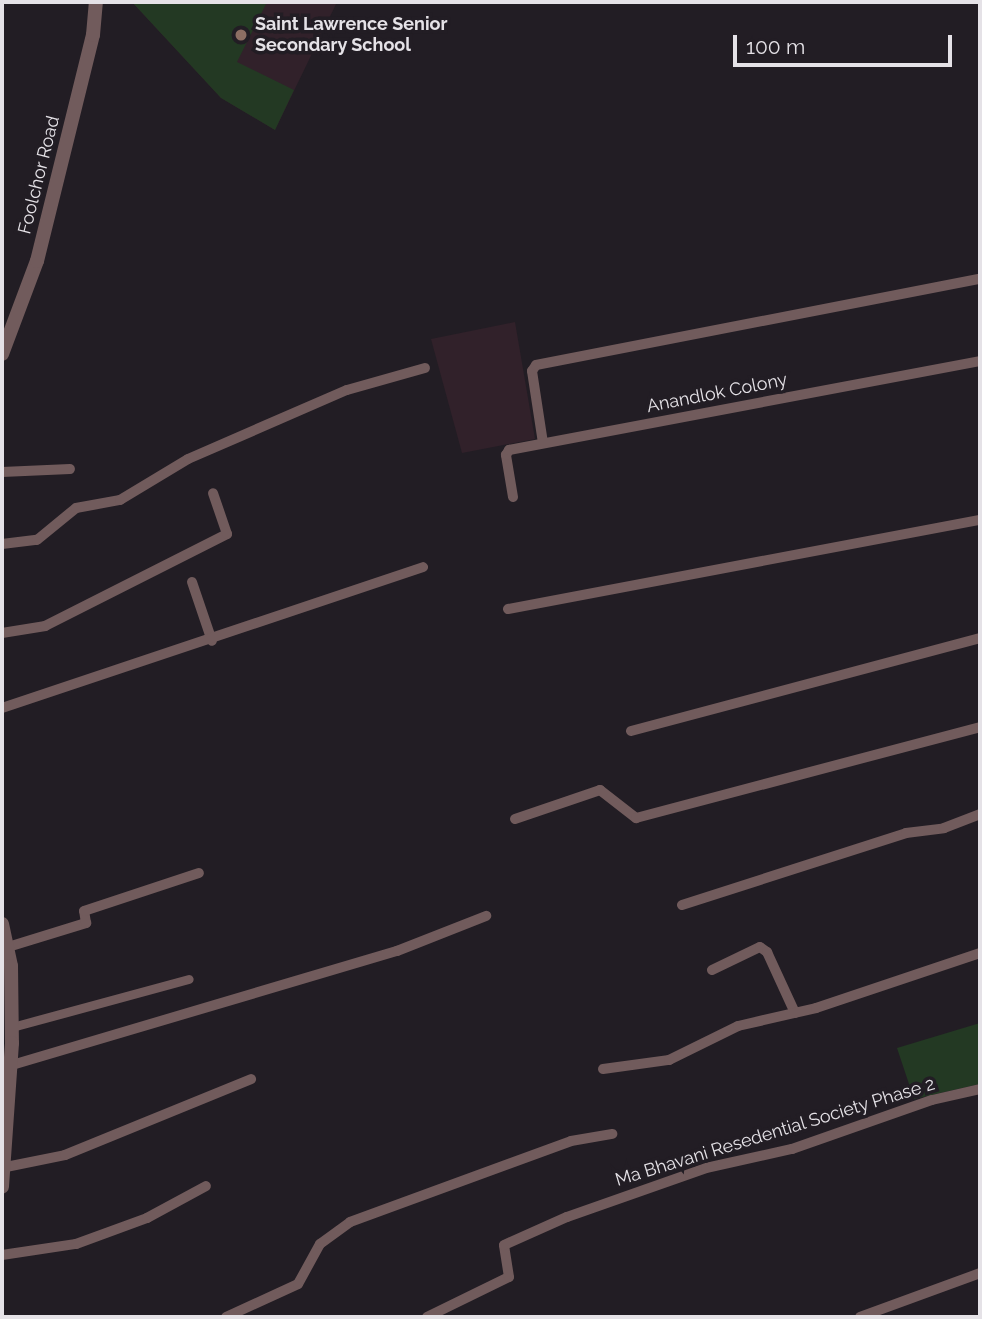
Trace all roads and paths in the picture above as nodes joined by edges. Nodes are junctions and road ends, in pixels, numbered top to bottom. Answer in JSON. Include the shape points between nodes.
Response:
{"nodes":[{"id":1,"x":96,"y":2,"type":"edge"},
{"id":2,"x":980,"y":279,"type":"edge"},
{"id":3,"x":2,"y":354,"type":"edge"},
{"id":4,"x":980,"y":361,"type":"edge"},
{"id":5,"x":425,"y":368,"type":"dead end"},
{"id":6,"x":543,"y":443,"type":"junction"},
{"id":7,"x":70,"y":469,"type":"dead end"},
{"id":8,"x":2,"y":472,"type":"edge"},
{"id":9,"x":213,"y":493,"type":"dead end"},
{"id":10,"x":513,"y":497,"type":"dead end"},
{"id":11,"x":980,"y":520,"type":"edge"},
{"id":12,"x":2,"y":544,"type":"edge"},
{"id":13,"x":423,"y":566,"type":"dead end"},
{"id":14,"x":192,"y":582,"type":"dead end"},
{"id":15,"x":508,"y":609,"type":"dead end"},
{"id":16,"x":2,"y":633,"type":"edge"},
{"id":17,"x":980,"y":638,"type":"edge"},
{"id":18,"x":212,"y":641,"type":"junction"},
{"id":19,"x":2,"y":708,"type":"edge"},
{"id":20,"x":980,"y":727,"type":"edge"},
{"id":21,"x":631,"y":732,"type":"dead end"},
{"id":22,"x":980,"y":814,"type":"edge"},
{"id":23,"x":515,"y":819,"type":"dead end"},
{"id":24,"x":199,"y":873,"type":"dead end"},
{"id":25,"x":682,"y":905,"type":"dead end"},
{"id":26,"x":486,"y":916,"type":"dead end"},
{"id":27,"x":2,"y":924,"type":"edge"},
{"id":28,"x":8,"y":947,"type":"junction"},
{"id":29,"x":980,"y":953,"type":"edge"},
{"id":30,"x":712,"y":970,"type":"dead end"},
{"id":31,"x":189,"y":979,"type":"dead end"},
{"id":32,"x":795,"y":1013,"type":"junction"},
{"id":33,"x":12,"y":1027,"type":"junction"},
{"id":34,"x":12,"y":1065,"type":"junction"},
{"id":35,"x":603,"y":1069,"type":"dead end"},
{"id":36,"x":251,"y":1079,"type":"dead end"},
{"id":37,"x":6,"y":1083,"type":"edge"},
{"id":38,"x":980,"y":1089,"type":"edge"},
{"id":39,"x":612,"y":1134,"type":"dead end"},
{"id":40,"x":6,"y":1167,"type":"junction"},
{"id":41,"x":205,"y":1186,"type":"dead end"},
{"id":42,"x":2,"y":1187,"type":"edge"},
{"id":43,"x":2,"y":1255,"type":"edge"},
{"id":44,"x":980,"y":1273,"type":"edge"},
{"id":45,"x":226,"y":1317,"type":"edge"},
{"id":46,"x":427,"y":1317,"type":"edge"},
{"id":47,"x":860,"y":1317,"type":"edge"}],
"edges":[{"from":1,"to":3,"type":"street","name":"Foolchor Road","via":[[93,35],[37,261]]},
{"from":2,"to":6,"type":"street","via":[[536,365],[531,371]]},
{"from":4,"to":6,"type":"street","name":"Anandlok Colony"},
{"from":5,"to":12,"type":"street","via":[[347,390],[188,459],[120,500],[76,508],[37,540]]},
{"from":6,"to":10,"type":"street","name":"Anandlok Colony","via":[[506,452]]},
{"from":7,"to":8,"type":"street"},
{"from":9,"to":16,"type":"street","via":[[228,534],[46,626]]},
{"from":11,"to":15,"type":"street"},
{"from":13,"to":18,"type":"street"},
{"from":14,"to":18,"type":"street"},
{"from":17,"to":21,"type":"street"},
{"from":18,"to":19,"type":"street"},
{"from":20,"to":23,"type":"street","via":[[636,818],[600,790]]},
{"from":22,"to":25,"type":"street"},
{"from":24,"to":28,"type":"street","via":[[84,911],[86,923]]},
{"from":26,"to":34,"type":"street","via":[[397,951]]},
{"from":27,"to":28,"type":"street"},
{"from":28,"to":33,"type":"street"},
{"from":29,"to":32,"type":"street"},
{"from":30,"to":32,"type":"street","via":[[760,947]]},
{"from":31,"to":33,"type":"street"},
{"from":32,"to":35,"type":"street","via":[[738,1026],[668,1060]]},
{"from":33,"to":34,"type":"street"},
{"from":34,"to":37,"type":"street"},
{"from":36,"to":40,"type":"street","via":[[65,1155]]},
{"from":37,"to":40,"type":"street"},
{"from":38,"to":46,"type":"street","name":"Ma Bhavani Resedential Society Phase 2","via":[[932,1100],[792,1149],[729,1161],[567,1217],[504,1245],[509,1277]]},
{"from":39,"to":45,"type":"street","via":[[571,1141],[350,1222],[320,1244],[298,1284]]},
{"from":40,"to":42,"type":"street"},
{"from":41,"to":43,"type":"street","via":[[148,1218],[75,1244]]},
{"from":44,"to":47,"type":"street"}]}
